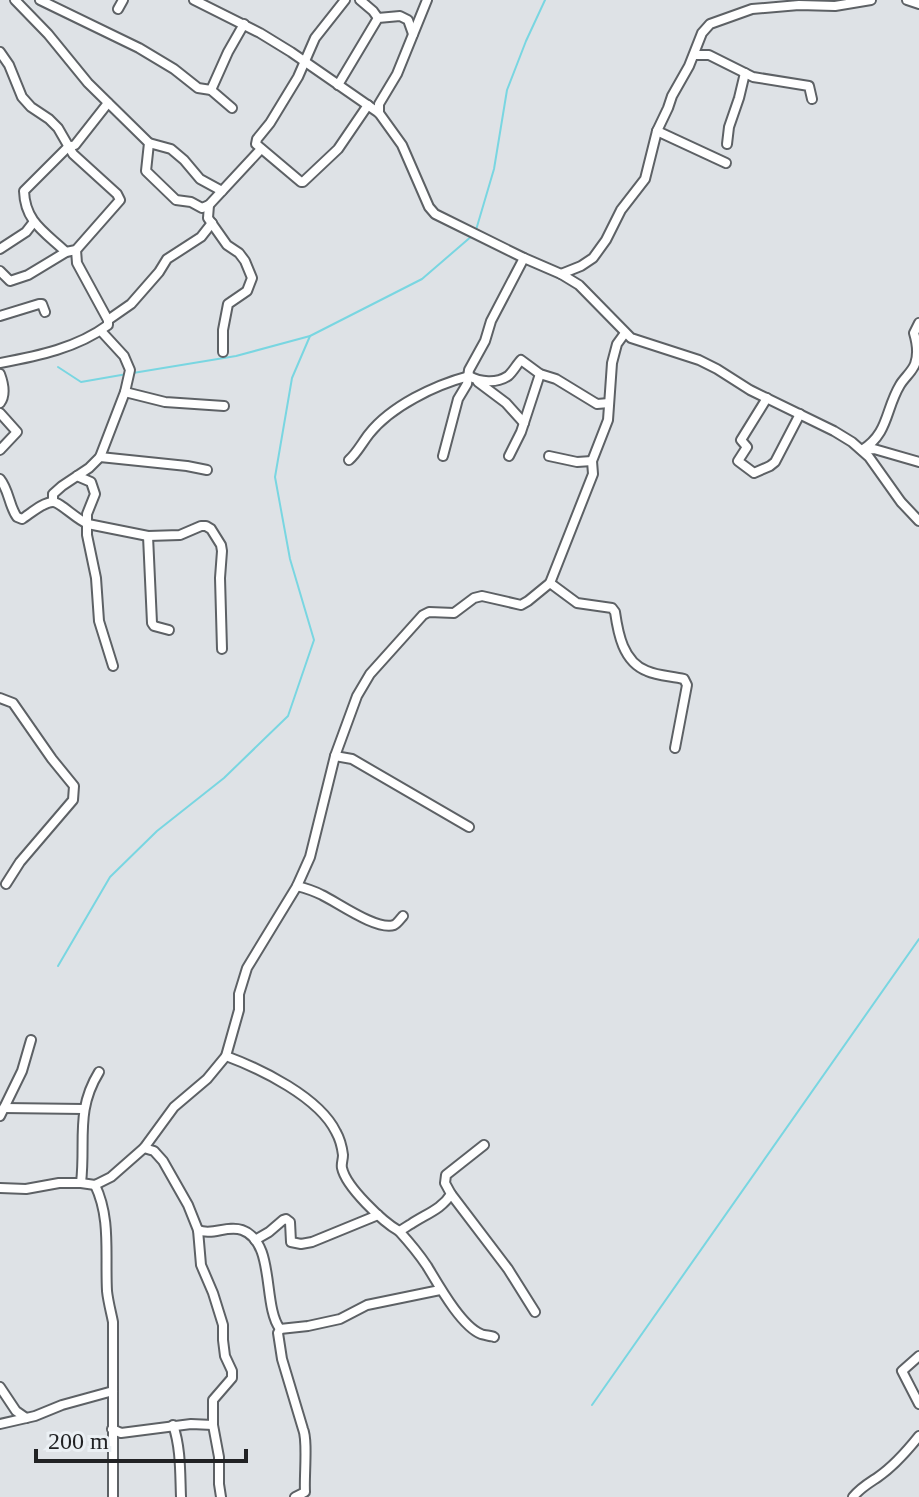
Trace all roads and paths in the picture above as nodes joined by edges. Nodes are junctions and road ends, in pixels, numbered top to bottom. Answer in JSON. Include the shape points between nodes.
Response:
{"nodes":[{"id":1,"x":15,"y":0,"type":"edge"},
{"id":2,"x":40,"y":0,"type":"edge"},
{"id":3,"x":123,"y":0,"type":"edge"},
{"id":4,"x":194,"y":0,"type":"edge"},
{"id":5,"x":345,"y":0,"type":"edge"},
{"id":6,"x":360,"y":0,"type":"edge"},
{"id":7,"x":427,"y":0,"type":"edge"},
{"id":8,"x":871,"y":0,"type":"edge"},
{"id":9,"x":907,"y":0,"type":"edge"},
{"id":10,"x":833,"y":3,"type":"edge"},
{"id":11,"x":919,"y":4,"type":"edge"},
{"id":12,"x":118,"y":9,"type":"dead end"},
{"id":13,"x":378,"y":18,"type":"junction"},
{"id":14,"x":244,"y":24,"type":"junction"},
{"id":15,"x":414,"y":34,"type":"junction"},
{"id":16,"x":0,"y":52,"type":"edge"},
{"id":17,"x":695,"y":55,"type":"junction"},
{"id":18,"x":304,"y":62,"type":"junction"},
{"id":19,"x":745,"y":73,"type":"junction"},
{"id":20,"x":338,"y":85,"type":"junction"},
{"id":21,"x":211,"y":90,"type":"junction"},
{"id":22,"x":812,"y":99,"type":"dead end"},
{"id":23,"x":108,"y":103,"type":"junction"},
{"id":24,"x":368,"y":105,"type":"junction"},
{"id":25,"x":232,"y":108,"type":"dead end"},
{"id":26,"x":379,"y":113,"type":"junction"},
{"id":27,"x":657,"y":131,"type":"junction"},
{"id":28,"x":149,"y":143,"type":"junction"},
{"id":29,"x":727,"y":144,"type":"dead end"},
{"id":30,"x":68,"y":147,"type":"junction"},
{"id":31,"x":261,"y":149,"type":"junction"},
{"id":32,"x":726,"y":163,"type":"dead end"},
{"id":33,"x":222,"y":191,"type":"junction"},
{"id":34,"x":209,"y":205,"type":"junction"},
{"id":35,"x":33,"y":223,"type":"junction"},
{"id":36,"x":212,"y":223,"type":"junction"},
{"id":37,"x":0,"y":249,"type":"edge"},
{"id":38,"x":71,"y":251,"type":"junction"},
{"id":39,"x":524,"y":258,"type":"junction"},
{"id":40,"x":0,"y":271,"type":"edge"},
{"id":41,"x":561,"y":274,"type":"junction"},
{"id":42,"x":45,"y":312,"type":"dead end"},
{"id":43,"x":0,"y":316,"type":"edge"},
{"id":44,"x":108,"y":320,"type":"junction"},
{"id":45,"x":919,"y":323,"type":"edge"},
{"id":46,"x":101,"y":331,"type":"junction"},
{"id":47,"x":625,"y":333,"type":"junction"},
{"id":48,"x":223,"y":352,"type":"dead end"},
{"id":49,"x":0,"y":363,"type":"edge"},
{"id":50,"x":0,"y":374,"type":"edge"},
{"id":51,"x":540,"y":374,"type":"junction"},
{"id":52,"x":471,"y":377,"type":"junction"},
{"id":53,"x":125,"y":392,"type":"junction"},
{"id":54,"x":767,"y":398,"type":"junction"},
{"id":55,"x":0,"y":403,"type":"edge"},
{"id":56,"x":609,"y":403,"type":"junction"},
{"id":57,"x":224,"y":406,"type":"dead end"},
{"id":58,"x":800,"y":414,"type":"junction"},
{"id":59,"x":3,"y":416,"type":"edge"},
{"id":60,"x":524,"y":423,"type":"junction"},
{"id":61,"x":0,"y":450,"type":"edge"},
{"id":62,"x":862,"y":450,"type":"junction"},
{"id":63,"x":443,"y":456,"type":"dead end"},
{"id":64,"x":509,"y":456,"type":"dead end"},
{"id":65,"x":549,"y":456,"type":"dead end"},
{"id":66,"x":100,"y":457,"type":"junction"},
{"id":67,"x":349,"y":460,"type":"dead end"},
{"id":68,"x":592,"y":461,"type":"junction"},
{"id":69,"x":919,"y":462,"type":"edge"},
{"id":70,"x":207,"y":470,"type":"dead end"},
{"id":71,"x":77,"y":476,"type":"junction"},
{"id":72,"x":0,"y":479,"type":"edge"},
{"id":73,"x":53,"y":502,"type":"junction"},
{"id":74,"x":919,"y":521,"type":"edge"},
{"id":75,"x":88,"y":524,"type":"junction"},
{"id":76,"x":148,"y":536,"type":"junction"},
{"id":77,"x":550,"y":583,"type":"junction"},
{"id":78,"x":169,"y":630,"type":"dead end"},
{"id":79,"x":222,"y":649,"type":"dead end"},
{"id":80,"x":113,"y":666,"type":"dead end"},
{"id":81,"x":0,"y":698,"type":"edge"},
{"id":82,"x":675,"y":748,"type":"dead end"},
{"id":83,"x":335,"y":756,"type":"junction"},
{"id":84,"x":469,"y":827,"type":"dead end"},
{"id":85,"x":6,"y":884,"type":"dead end"},
{"id":86,"x":297,"y":886,"type":"junction"},
{"id":87,"x":403,"y":916,"type":"dead end"},
{"id":88,"x":31,"y":1040,"type":"dead end"},
{"id":89,"x":226,"y":1056,"type":"junction"},
{"id":90,"x":99,"y":1072,"type":"dead end"},
{"id":91,"x":83,"y":1109,"type":"junction"},
{"id":92,"x":2,"y":1112,"type":"edge"},
{"id":93,"x":484,"y":1145,"type":"dead end"},
{"id":94,"x":144,"y":1148,"type":"junction"},
{"id":95,"x":81,"y":1183,"type":"junction"},
{"id":96,"x":95,"y":1185,"type":"junction"},
{"id":97,"x":0,"y":1188,"type":"edge"},
{"id":98,"x":451,"y":1194,"type":"junction"},
{"id":99,"x":378,"y":1215,"type":"junction"},
{"id":100,"x":198,"y":1230,"type":"junction"},
{"id":101,"x":399,"y":1231,"type":"junction"},
{"id":102,"x":255,"y":1240,"type":"junction"},
{"id":103,"x":440,"y":1290,"type":"junction"},
{"id":104,"x":535,"y":1312,"type":"dead end"},
{"id":105,"x":280,"y":1329,"type":"junction"},
{"id":106,"x":494,"y":1337,"type":"dead end"},
{"id":107,"x":919,"y":1356,"type":"edge"},
{"id":108,"x":0,"y":1387,"type":"edge"},
{"id":109,"x":113,"y":1391,"type":"junction"},
{"id":110,"x":919,"y":1404,"type":"edge"},
{"id":111,"x":26,"y":1418,"type":"junction"},
{"id":112,"x":0,"y":1424,"type":"edge"},
{"id":113,"x":173,"y":1425,"type":"junction"},
{"id":114,"x":213,"y":1425,"type":"junction"},
{"id":115,"x":112,"y":1429,"type":"junction"},
{"id":116,"x":919,"y":1436,"type":"edge"},
{"id":117,"x":113,"y":1497,"type":"edge"},
{"id":118,"x":181,"y":1497,"type":"edge"},
{"id":119,"x":221,"y":1497,"type":"edge"},
{"id":120,"x":295,"y":1497,"type":"edge"},
{"id":121,"x":853,"y":1497,"type":"edge"}],
"edges":[{"from":1,"to":23,"type":"street"},
{"from":2,"to":21,"type":"street","via":[[139,48],[198,88]]},
{"from":3,"to":12,"type":"street"},
{"from":4,"to":14,"type":"street"},
{"from":5,"to":18,"type":"street","via":[[315,38]]},
{"from":6,"to":13,"type":"street"},
{"from":7,"to":15,"type":"street"},
{"from":8,"to":10,"type":"street"},
{"from":9,"to":11,"type":"street"},
{"from":10,"to":17,"type":"street","via":[[752,9],[710,24]]},
{"from":13,"to":15,"type":"street","via":[[400,16]]},
{"from":13,"to":20,"type":"street"},
{"from":14,"to":18,"type":"street"},
{"from":14,"to":21,"type":"street"},
{"from":15,"to":26,"type":"street"},
{"from":16,"to":30,"type":"street","via":[[22,97],[58,128]]},
{"from":17,"to":19,"type":"street","via":[[709,55]]},
{"from":17,"to":27,"type":"street"},
{"from":18,"to":20,"type":"street"},
{"from":18,"to":31,"type":"street","via":[[257,139]]},
{"from":19,"to":22,"type":"street","via":[[809,86]]},
{"from":19,"to":29,"type":"street"},
{"from":20,"to":24,"type":"street"},
{"from":21,"to":25,"type":"street"},
{"from":23,"to":28,"type":"street"},
{"from":23,"to":30,"type":"street"},
{"from":24,"to":26,"type":"street"},
{"from":24,"to":31,"type":"street","via":[[338,149],[303,182]]},
{"from":26,"to":39,"type":"street","via":[[402,145],[435,214]]},
{"from":27,"to":32,"type":"street"},
{"from":27,"to":41,"type":"street","via":[[645,179],[606,240],[593,258]]},
{"from":28,"to":33,"type":"street","via":[[171,149],[200,179]]},
{"from":28,"to":34,"type":"street","via":[[146,171],[176,200],[202,208]]},
{"from":30,"to":35,"type":"street","via":[[24,191]]},
{"from":30,"to":38,"type":"street","via":[[120,200]]},
{"from":31,"to":33,"type":"street"},
{"from":33,"to":34,"type":"street"},
{"from":34,"to":36,"type":"street"},
{"from":35,"to":37,"type":"street"},
{"from":35,"to":38,"type":"street"},
{"from":36,"to":44,"type":"street","via":[[201,237],[167,259],[131,304]]},
{"from":36,"to":48,"type":"street","via":[[245,261],[252,278],[247,291],[228,304]]},
{"from":38,"to":40,"type":"street","via":[[10,281]]},
{"from":38,"to":44,"type":"street"},
{"from":39,"to":41,"type":"street"},
{"from":39,"to":52,"type":"street","via":[[469,370]]},
{"from":41,"to":47,"type":"street","via":[[593,297]]},
{"from":42,"to":43,"type":"street","via":[[39,304]]},
{"from":44,"to":46,"type":"street"},
{"from":45,"to":62,"type":"street","via":[[914,365],[896,392],[880,434]]},
{"from":46,"to":49,"type":"street","via":[[54,352]]},
{"from":46,"to":53,"type":"street","via":[[130,370]]},
{"from":47,"to":54,"type":"street","via":[[699,360]]},
{"from":47,"to":56,"type":"street","via":[[612,363]]},
{"from":50,"to":55,"type":"street"},
{"from":51,"to":52,"type":"street","via":[[521,360],[508,376],[492,381]]},
{"from":51,"to":56,"type":"street","via":[[597,404]]},
{"from":51,"to":60,"type":"street"},
{"from":52,"to":60,"type":"street"},
{"from":52,"to":63,"type":"street","via":[[458,399]]},
{"from":52,"to":67,"type":"street","via":[[445,382],[393,412]]},
{"from":53,"to":57,"type":"street","via":[[165,402]]},
{"from":53,"to":66,"type":"street"},
{"from":54,"to":58,"type":"street"},
{"from":54,"to":58,"type":"street","via":[[741,440],[747,447],[738,461],[754,473],[775,462]]},
{"from":56,"to":68,"type":"street"},
{"from":58,"to":62,"type":"street"},
{"from":59,"to":61,"type":"street","via":[[17,432]]},
{"from":60,"to":64,"type":"street"},
{"from":62,"to":69,"type":"street"},
{"from":62,"to":74,"type":"street"},
{"from":65,"to":68,"type":"street"},
{"from":66,"to":70,"type":"street"},
{"from":66,"to":71,"type":"street"},
{"from":68,"to":77,"type":"street","via":[[593,474]]},
{"from":71,"to":73,"type":"street","via":[[53,494]]},
{"from":71,"to":75,"type":"street","via":[[91,482],[95,494]]},
{"from":72,"to":73,"type":"street","via":[[17,517]]},
{"from":73,"to":75,"type":"street"},
{"from":75,"to":76,"type":"street"},
{"from":75,"to":80,"type":"street","via":[[99,621]]},
{"from":76,"to":78,"type":"street","via":[[152,623]]},
{"from":76,"to":79,"type":"street","via":[[211,529],[221,545]]},
{"from":77,"to":82,"type":"street","via":[[577,603],[612,608],[621,642],[639,667],[684,679]]},
{"from":77,"to":83,"type":"street","via":[[521,605],[482,596],[454,613],[423,615],[370,674]]},
{"from":81,"to":85,"type":"street","via":[[13,703],[74,786],[73,800]]},
{"from":83,"to":84,"type":"street","via":[[352,759]]},
{"from":83,"to":86,"type":"street","via":[[310,857]]},
{"from":86,"to":87,"type":"street","via":[[381,924],[395,924]]},
{"from":86,"to":89,"type":"street","via":[[247,968]]},
{"from":88,"to":92,"type":"street"},
{"from":89,"to":94,"type":"street","via":[[174,1107]]},
{"from":89,"to":99,"type":"street","via":[[295,1089],[318,1110],[335,1128],[342,1168],[352,1186]]},
{"from":90,"to":91,"type":"street"},
{"from":91,"to":92,"type":"street"},
{"from":91,"to":95,"type":"street"},
{"from":93,"to":98,"type":"street","via":[[446,1175]]},
{"from":94,"to":96,"type":"street"},
{"from":94,"to":100,"type":"street","via":[[163,1161]]},
{"from":95,"to":96,"type":"street"},
{"from":95,"to":97,"type":"street"},
{"from":96,"to":109,"type":"street","via":[[106,1221]]},
{"from":98,"to":101,"type":"street"},
{"from":98,"to":104,"type":"street"},
{"from":99,"to":101,"type":"street"},
{"from":99,"to":102,"type":"street","via":[[301,1244],[291,1242],[286,1219]]},
{"from":100,"to":102,"type":"street","via":[[234,1228]]},
{"from":100,"to":114,"type":"street","via":[[201,1265],[223,1325],[232,1371],[213,1400]]},
{"from":101,"to":103,"type":"street"},
{"from":102,"to":105,"type":"street"},
{"from":103,"to":105,"type":"street","via":[[367,1305],[330,1321]]},
{"from":103,"to":106,"type":"street","via":[[473,1329]]},
{"from":105,"to":120,"type":"street","via":[[282,1359],[307,1437],[305,1492]]},
{"from":107,"to":110,"type":"street","via":[[902,1371]]},
{"from":108,"to":111,"type":"street"},
{"from":109,"to":111,"type":"street"},
{"from":109,"to":115,"type":"street"},
{"from":111,"to":112,"type":"street"},
{"from":113,"to":114,"type":"street"},
{"from":113,"to":115,"type":"street","via":[[121,1433]]},
{"from":113,"to":118,"type":"street"},
{"from":114,"to":119,"type":"street"},
{"from":115,"to":117,"type":"street"},
{"from":116,"to":121,"type":"street"}]}
